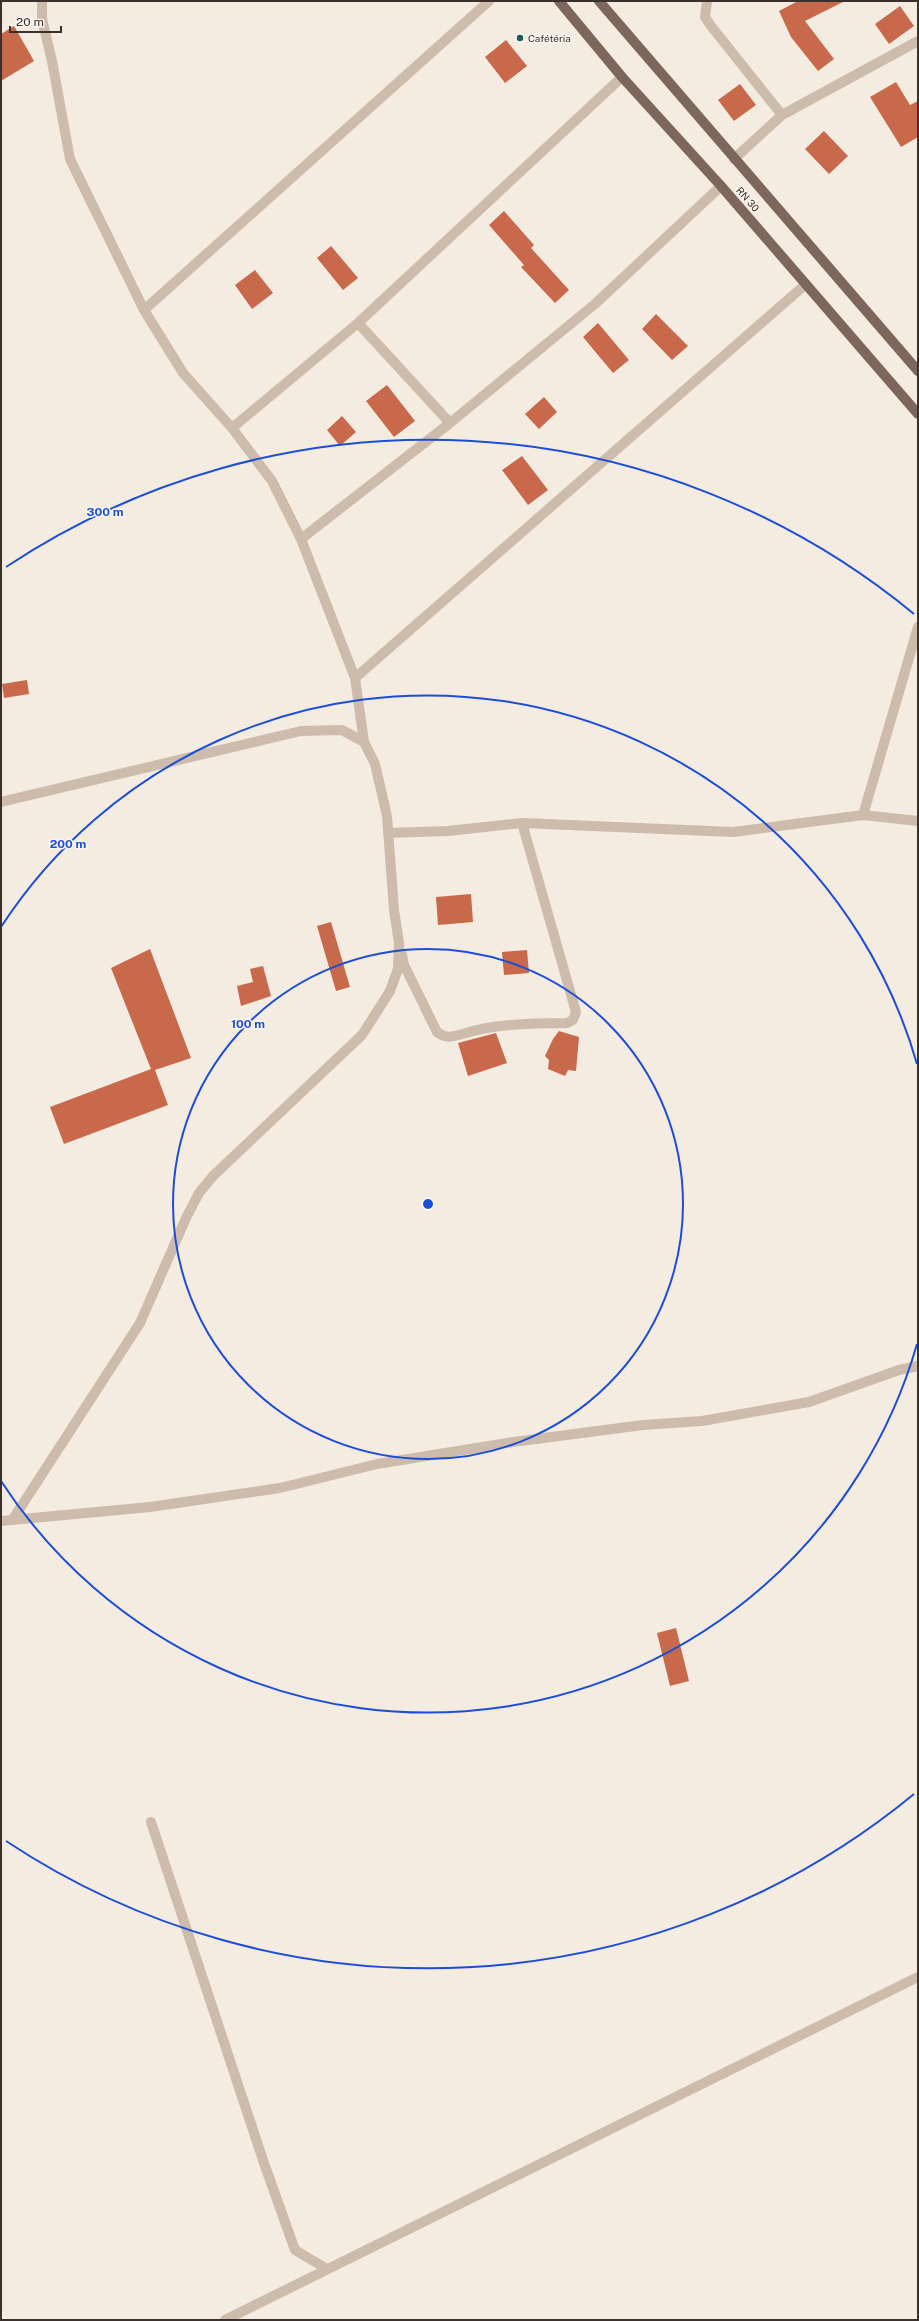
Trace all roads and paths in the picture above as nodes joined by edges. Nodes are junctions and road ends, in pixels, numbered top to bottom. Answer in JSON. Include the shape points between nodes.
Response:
{"nodes":[{"id":1,"x":42,"y":1,"type":"edge"},
{"id":2,"x":490,"y":1,"type":"edge"},
{"id":3,"x":559,"y":1,"type":"edge"},
{"id":4,"x":599,"y":1,"type":"edge"},
{"id":5,"x":707,"y":1,"type":"edge"},
{"id":6,"x":918,"y":41,"type":"edge"},
{"id":7,"x":622,"y":77,"type":"junction"},
{"id":8,"x":782,"y":115,"type":"junction"},
{"id":9,"x":734,"y":159,"type":"junction"},
{"id":10,"x":721,"y":186,"type":"junction"},
{"id":11,"x":806,"y":284,"type":"junction"},
{"id":12,"x":144,"y":310,"type":"junction"},
{"id":13,"x":358,"y":323,"type":"junction"},
{"id":14,"x":918,"y":371,"type":"edge"},
{"id":15,"x":918,"y":414,"type":"edge"},
{"id":16,"x":450,"y":423,"type":"junction"},
{"id":17,"x":232,"y":428,"type":"junction"},
{"id":18,"x":301,"y":539,"type":"junction"},
{"id":19,"x":918,"y":627,"type":"edge"},
{"id":20,"x":355,"y":678,"type":"junction"},
{"id":21,"x":364,"y":742,"type":"junction"},
{"id":22,"x":1,"y":802,"type":"edge"},
{"id":23,"x":864,"y":815,"type":"junction"},
{"id":24,"x":918,"y":821,"type":"edge"},
{"id":25,"x":522,"y":822,"type":"junction"},
{"id":26,"x":388,"y":833,"type":"junction"},
{"id":27,"x":399,"y":943,"type":"junction"},
{"id":28,"x":918,"y":1366,"type":"edge"},
{"id":29,"x":13,"y":1519,"type":"junction"},
{"id":30,"x":1,"y":1521,"type":"edge"},
{"id":31,"x":152,"y":1822,"type":"dead end"},
{"id":32,"x":918,"y":1977,"type":"edge"},
{"id":33,"x":327,"y":2270,"type":"junction"},
{"id":34,"x":225,"y":2320,"type":"edge"}],
"edges":[{"from":1,"to":12,"type":"street","via":[[42,19],[70,159]]},
{"from":2,"to":12,"type":"street"},
{"from":3,"to":7,"type":"main road","name":"RN 30","number":"RN 30"},
{"from":4,"to":9,"type":"main road","number":"RN 30"},
{"from":5,"to":8,"type":"street","via":[[705,17]]},
{"from":6,"to":8,"type":"street"},
{"from":7,"to":10,"type":"main road","name":"RN 30","number":"RN 30"},
{"from":7,"to":13,"type":"street"},
{"from":8,"to":9,"type":"street"},
{"from":9,"to":14,"type":"main road","number":"RN 30"},
{"from":10,"to":11,"type":"main road","name":"RN 30","number":"RN 30"},
{"from":10,"to":16,"type":"street","via":[[595,304]]},
{"from":11,"to":15,"type":"main road","name":"RN 30","number":"RN 30"},
{"from":11,"to":20,"type":"street"},
{"from":12,"to":17,"type":"street","via":[[183,373]]},
{"from":13,"to":16,"type":"street"},
{"from":13,"to":17,"type":"street"},
{"from":16,"to":18,"type":"street"},
{"from":17,"to":18,"type":"street","via":[[272,481]]},
{"from":18,"to":20,"type":"street"},
{"from":19,"to":23,"type":"street"},
{"from":20,"to":21,"type":"street"},
{"from":21,"to":22,"type":"street","via":[[342,730],[301,731]]},
{"from":21,"to":26,"type":"street","via":[[375,764],[387,816]]},
{"from":23,"to":24,"type":"street"},
{"from":23,"to":25,"type":"street","via":[[733,832]]},
{"from":25,"to":26,"type":"street","via":[[448,831]]},
{"from":25,"to":27,"type":"street","via":[[576,1012],[573,1020],[567,1023],[508,1025],[443,1037],[437,1032],[404,964]]},
{"from":26,"to":27,"type":"street"},
{"from":27,"to":29,"type":"street","via":[[398,969],[390,991],[362,1035],[213,1176],[199,1193],[140,1323]]},
{"from":28,"to":29,"type":"street","via":[[899,1370],[809,1402],[702,1421],[643,1425],[513,1442],[377,1464],[280,1488],[150,1507]]},
{"from":29,"to":30,"type":"street"},
{"from":31,"to":33,"type":"street","via":[[295,2250]]},
{"from":32,"to":33,"type":"street"},
{"from":33,"to":34,"type":"street"}]}
